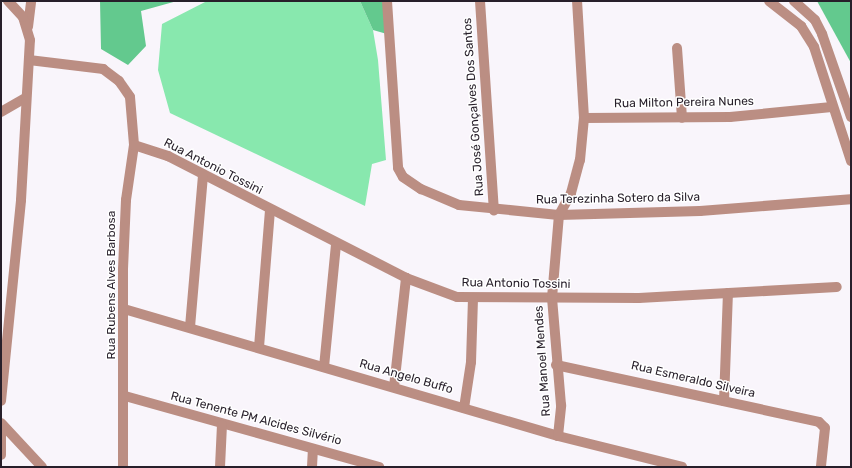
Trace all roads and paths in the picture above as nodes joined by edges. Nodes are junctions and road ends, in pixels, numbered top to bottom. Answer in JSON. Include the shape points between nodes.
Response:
{"nodes":[{"id":1,"x":8,"y":1,"type":"edge"},
{"id":2,"x":31,"y":1,"type":"edge"},
{"id":3,"x":387,"y":1,"type":"edge"},
{"id":4,"x":480,"y":1,"type":"edge"},
{"id":5,"x":577,"y":1,"type":"edge"},
{"id":6,"x":769,"y":1,"type":"edge"},
{"id":7,"x":794,"y":1,"type":"edge"},
{"id":8,"x":28,"y":28,"type":"junction"},
{"id":9,"x":677,"y":48,"type":"dead end"},
{"id":10,"x":29,"y":60,"type":"junction"},
{"id":11,"x":25,"y":98,"type":"junction"},
{"id":12,"x":832,"y":107,"type":"junction"},
{"id":13,"x":1,"y":112,"type":"edge"},
{"id":14,"x":851,"y":117,"type":"edge"},
{"id":15,"x":584,"y":118,"type":"junction"},
{"id":16,"x":682,"y":118,"type":"junction"},
{"id":17,"x":134,"y":145,"type":"junction"},
{"id":18,"x":851,"y":161,"type":"edge"},
{"id":19,"x":203,"y":175,"type":"junction"},
{"id":20,"x":851,"y":199,"type":"edge"},
{"id":21,"x":270,"y":210,"type":"junction"},
{"id":22,"x":494,"y":211,"type":"junction"},
{"id":23,"x":559,"y":215,"type":"junction"},
{"id":24,"x":336,"y":245,"type":"junction"},
{"id":25,"x":406,"y":278,"type":"junction"},
{"id":26,"x":837,"y":287,"type":"dead end"},
{"id":27,"x":728,"y":293,"type":"junction"},
{"id":28,"x":473,"y":298,"type":"junction"},
{"id":29,"x":552,"y":298,"type":"junction"},
{"id":30,"x":124,"y":309,"type":"junction"},
{"id":31,"x":190,"y":327,"type":"junction"},
{"id":32,"x":259,"y":347,"type":"junction"},
{"id":33,"x":556,"y":365,"type":"junction"},
{"id":34,"x":324,"y":367,"type":"junction"},
{"id":35,"x":394,"y":387,"type":"junction"},
{"id":36,"x":125,"y":396,"type":"junction"},
{"id":37,"x":1,"y":401,"type":"edge"},
{"id":38,"x":724,"y":401,"type":"junction"},
{"id":39,"x":464,"y":408,"type":"junction"},
{"id":40,"x":1,"y":423,"type":"edge"},
{"id":41,"x":222,"y":425,"type":"junction"},
{"id":42,"x":1,"y":432,"type":"edge"},
{"id":43,"x":558,"y":436,"type":"junction"},
{"id":44,"x":313,"y":449,"type":"junction"},
{"id":45,"x":1,"y":455,"type":"edge"},
{"id":46,"x":42,"y":467,"type":"edge"},
{"id":47,"x":123,"y":467,"type":"edge"},
{"id":48,"x":220,"y":467,"type":"edge"},
{"id":49,"x":312,"y":467,"type":"edge"},
{"id":50,"x":380,"y":467,"type":"edge"},
{"id":51,"x":682,"y":467,"type":"edge"},
{"id":52,"x":821,"y":467,"type":"edge"}],
"edges":[{"from":1,"to":8,"type":"street"},
{"from":2,"to":8,"type":"street"},
{"from":3,"to":22,"type":"street","name":"Rua Terezinha Sotero da Silva","via":[[398,168],[403,177],[421,189],[459,205]]},
{"from":4,"to":22,"type":"street","name":"Rua José Gonçalves Dos Santos"},
{"from":5,"to":15,"type":"street","name":"Rua Manoel Mendes"},
{"from":6,"to":12,"type":"street","via":[[801,26],[814,47]]},
{"from":7,"to":14,"type":"street","via":[[815,20],[822,34]]},
{"from":8,"to":10,"type":"street"},
{"from":9,"to":16,"type":"street"},
{"from":10,"to":11,"type":"street"},
{"from":10,"to":17,"type":"street","name":"Rua Rubens Alves Barbosa","via":[[103,69],[119,81],[130,97]]},
{"from":11,"to":13,"type":"street"},
{"from":11,"to":37,"type":"street","via":[[21,200]]},
{"from":12,"to":16,"type":"street","name":"Rua Milton Pereira Nunes","via":[[730,117]]},
{"from":12,"to":18,"type":"street"},
{"from":15,"to":16,"type":"street","name":"Rua Milton Pereira Nunes"},
{"from":15,"to":23,"type":"street","name":"Rua Manoel Mendes","via":[[580,160],[571,193]]},
{"from":17,"to":19,"type":"street","name":"Rua Antonio Tossini","via":[[168,156]]},
{"from":17,"to":30,"type":"street","name":"Rua Rubens Alves Barbosa","via":[[126,200]]},
{"from":19,"to":21,"type":"street","name":"Rua Antonio Tossini"},
{"from":19,"to":31,"type":"street"},
{"from":20,"to":23,"type":"street","name":"Rua Terezinha Sotero da Silva","via":[[700,211]]},
{"from":21,"to":24,"type":"street","name":"Rua Antonio Tossini"},
{"from":21,"to":32,"type":"street"},
{"from":22,"to":23,"type":"street","name":"Rua Terezinha Sotero da Silva"},
{"from":23,"to":29,"type":"street","name":"Rua Manoel Mendes"},
{"from":24,"to":25,"type":"street","name":"Rua Antonio Tossini"},
{"from":24,"to":34,"type":"street"},
{"from":25,"to":28,"type":"street","name":"Rua Antonio Tossini","via":[[439,293]]},
{"from":25,"to":35,"type":"street"},
{"from":26,"to":27,"type":"street","name":"Rua Antonio Tossini"},
{"from":27,"to":29,"type":"street","name":"Rua Antonio Tossini"},
{"from":27,"to":38,"type":"street"},
{"from":28,"to":29,"type":"street","name":"Rua Antonio Tossini"},
{"from":28,"to":39,"type":"street","via":[[471,362]]},
{"from":29,"to":33,"type":"street","name":"Rua Manoel Mendes"},
{"from":30,"to":31,"type":"street","name":"Rua Angelo Buffo"},
{"from":30,"to":36,"type":"street","name":"Rua Rubens Alves Barbosa"},
{"from":31,"to":32,"type":"street","name":"Rua Angelo Buffo"},
{"from":32,"to":34,"type":"street","name":"Rua Angelo Buffo"},
{"from":33,"to":38,"type":"street","name":"Rua Esmeraldo Silveira"},
{"from":33,"to":43,"type":"street","name":"Rua Manoel Mendes","via":[[561,405]]},
{"from":34,"to":35,"type":"street","name":"Rua Angelo Buffo"},
{"from":35,"to":39,"type":"street","name":"Rua Angelo Buffo"},
{"from":36,"to":41,"type":"street","name":"Rua Tenente PM Alcides Silvério"},
{"from":36,"to":47,"type":"street","name":"Rua Rubens Alves Barbosa"},
{"from":38,"to":52,"type":"street","name":"Rua Esmeraldo Silveira","via":[[823,424]]},
{"from":39,"to":43,"type":"street","name":"Rua Angelo Buffo"},
{"from":40,"to":46,"type":"street"},
{"from":41,"to":44,"type":"street","name":"Rua Tenente PM Alcides Silvério"},
{"from":41,"to":48,"type":"street"},
{"from":42,"to":45,"type":"street"},
{"from":43,"to":51,"type":"street","name":"Rua Angelo Buffo"},
{"from":44,"to":49,"type":"street"},
{"from":44,"to":50,"type":"street","name":"Rua Tenente PM Alcides Silvério"}]}
